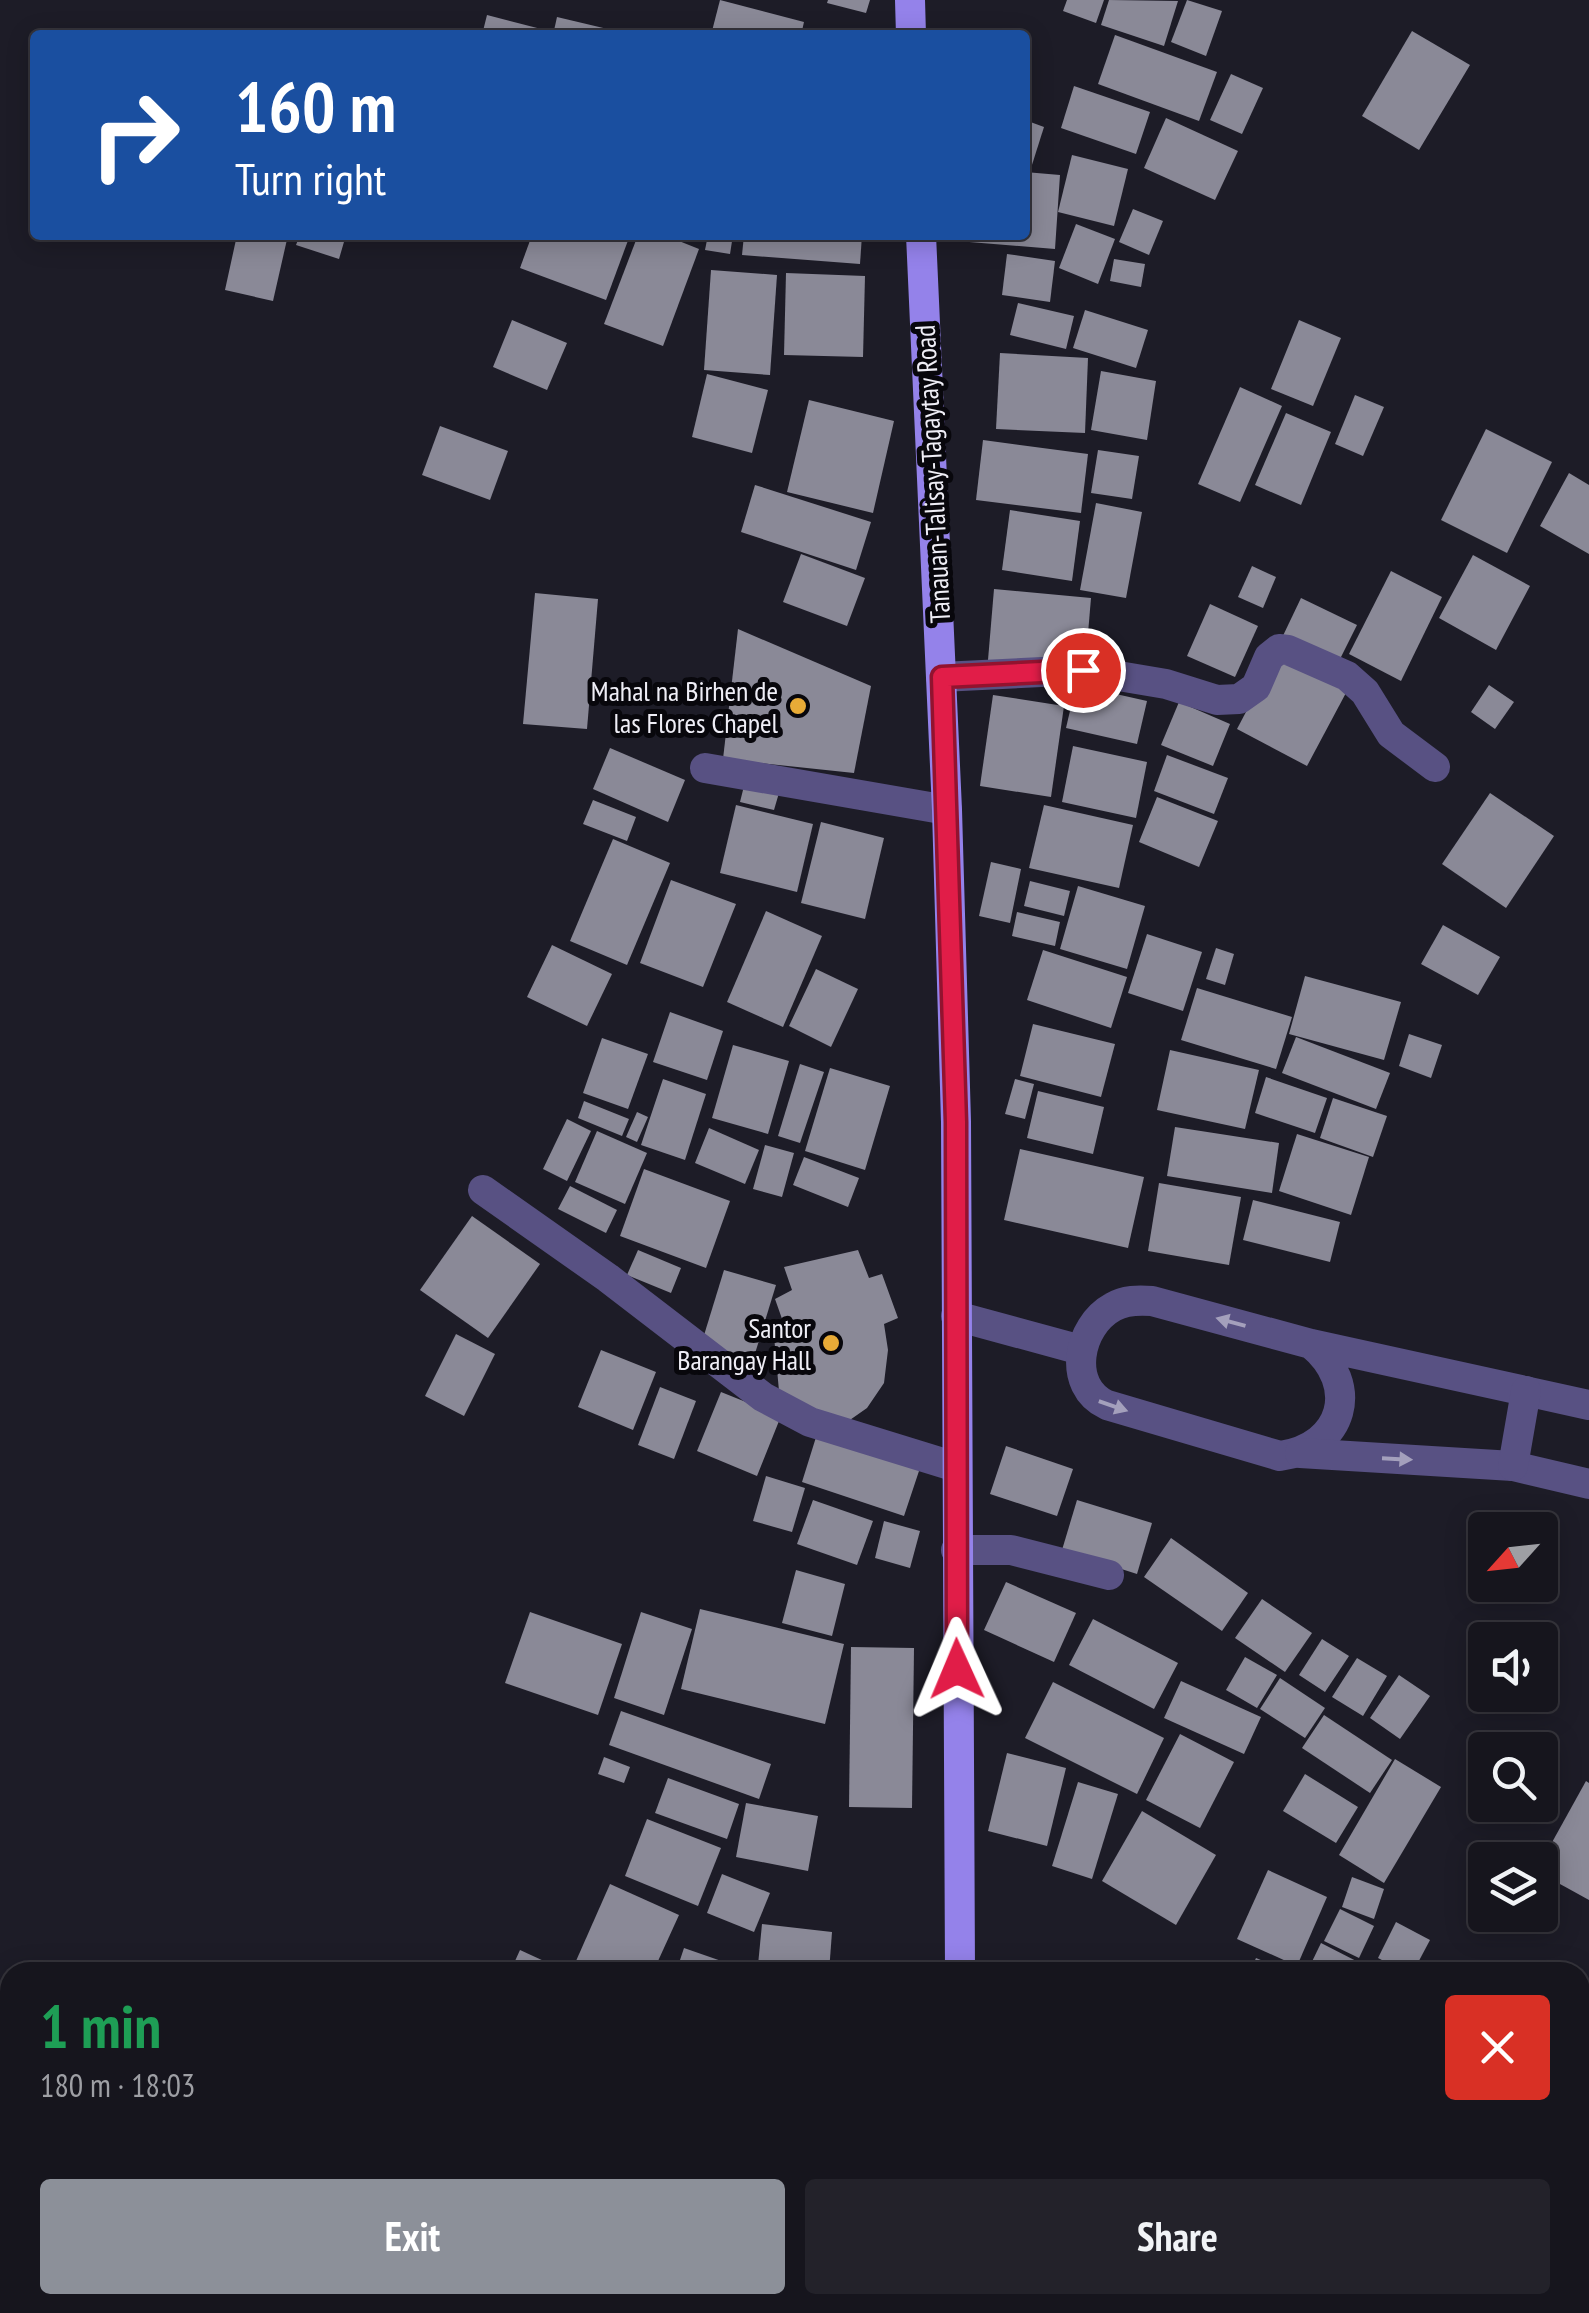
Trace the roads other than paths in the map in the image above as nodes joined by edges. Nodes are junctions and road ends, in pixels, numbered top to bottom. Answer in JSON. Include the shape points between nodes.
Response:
{"nodes":[{"id":1,"x":910,"y":0,"type":"edge"},
{"id":2,"x":911,"y":30,"type":"edge"},
{"id":3,"x":921,"y":240,"type":"edge"},
{"id":4,"x":942,"y":677,"type":"junction"},
{"id":5,"x":704,"y":768,"type":"dead end"},
{"id":6,"x":1434,"y":768,"type":"dead end"},
{"id":7,"x":948,"y":810,"type":"junction"},
{"id":8,"x":483,"y":1190,"type":"dead end"},
{"id":9,"x":956,"y":1316,"type":"junction"},
{"id":10,"x":1311,"y":1344,"type":"junction"},
{"id":11,"x":1081,"y":1350,"type":"junction"},
{"id":12,"x":1526,"y":1391,"type":"junction"},
{"id":13,"x":1589,"y":1405,"type":"edge"},
{"id":14,"x":1300,"y":1453,"type":"junction"},
{"id":15,"x":1513,"y":1466,"type":"junction"},
{"id":16,"x":956,"y":1468,"type":"junction"},
{"id":17,"x":1589,"y":1484,"type":"edge"},
{"id":18,"x":956,"y":1550,"type":"junction"},
{"id":19,"x":1109,"y":1575,"type":"dead end"},
{"id":20,"x":960,"y":1962,"type":"edge"}],
"edges":[{"from":1,"to":2,"type":"main road"},
{"from":3,"to":4,"type":"main road","name":"Tanauan-Talisay-Tagaytay Road"},
{"from":4,"to":6,"type":"street","via":[[1083,670],[1216,700],[1239,698],[1256,687],[1269,657],[1288,650],[1348,676],[1390,734]]},
{"from":4,"to":7,"type":"main road","name":"Tanauan-Talisay-Tagaytay Road"},
{"from":5,"to":7,"type":"street"},
{"from":7,"to":9,"type":"main road","name":"Tanauan-Talisay-Tagaytay Road"},
{"from":8,"to":16,"type":"street","via":[[764,1397],[810,1422]]},
{"from":9,"to":11,"type":"street"},
{"from":9,"to":16,"type":"main road","name":"Tanauan-Talisay-Tagaytay Road"},
{"from":10,"to":11,"type":"street","one_way":true,"via":[[1133,1300],[1099,1316]]},
{"from":10,"to":12,"type":"street"},
{"from":10,"to":14,"type":"street","via":[[1326,1356],[1341,1391],[1331,1429]]},
{"from":11,"to":14,"type":"street","one_way":true,"via":[[1081,1370],[1096,1400],[1260,1452]]},
{"from":12,"to":13,"type":"street"},
{"from":12,"to":15,"type":"street"},
{"from":14,"to":15,"type":"street","one_way":true},
{"from":15,"to":17,"type":"street"},
{"from":16,"to":18,"type":"main road","name":"Tanauan-Talisay-Tagaytay Road"},
{"from":18,"to":19,"type":"street","via":[[1011,1550]]},
{"from":18,"to":20,"type":"main road","name":"Tanauan-Talisay-Tagaytay Road"}]}
